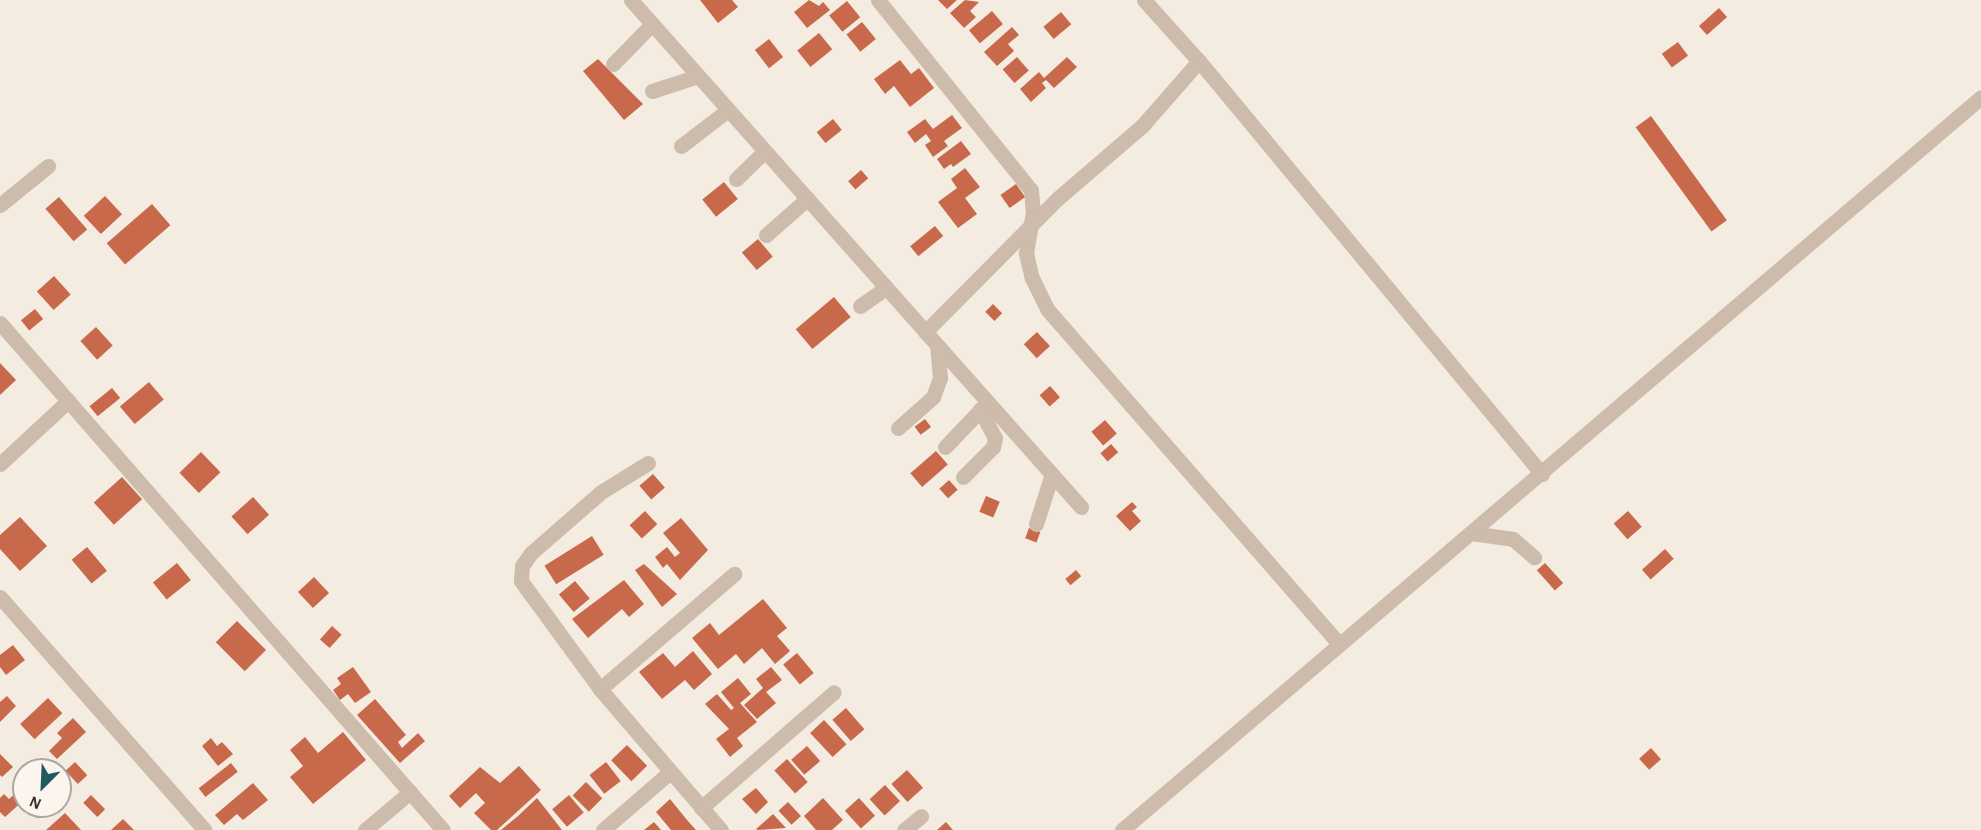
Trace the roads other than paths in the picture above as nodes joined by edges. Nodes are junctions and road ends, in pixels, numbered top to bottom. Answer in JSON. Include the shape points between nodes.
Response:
{"nodes":[{"id":1,"x":632,"y":0,"type":"edge"},
{"id":2,"x":878,"y":0,"type":"edge"},
{"id":3,"x":1144,"y":0,"type":"edge"},
{"id":4,"x":652,"y":24,"type":"junction"},
{"id":5,"x":1199,"y":61,"type":"junction"},
{"id":6,"x":613,"y":64,"type":"dead end"},
{"id":7,"x":698,"y":76,"type":"junction"},
{"id":8,"x":652,"y":91,"type":"dead end"},
{"id":9,"x":1981,"y":97,"type":"edge"},
{"id":10,"x":728,"y":110,"type":"junction"},
{"id":11,"x":681,"y":146,"type":"dead end"},
{"id":12,"x":765,"y":151,"type":"junction"},
{"id":13,"x":48,"y":165,"type":"dead end"},
{"id":14,"x":736,"y":179,"type":"dead end"},
{"id":15,"x":807,"y":199,"type":"junction"},
{"id":16,"x":0,"y":205,"type":"edge"},
{"id":17,"x":1030,"y":225,"type":"junction"},
{"id":18,"x":766,"y":235,"type":"dead end"},
{"id":19,"x":886,"y":288,"type":"junction"},
{"id":20,"x":860,"y":306,"type":"dead end"},
{"id":21,"x":0,"y":323,"type":"edge"},
{"id":22,"x":926,"y":332,"type":"junction"},
{"id":23,"x":937,"y":346,"type":"junction"},
{"id":24,"x":68,"y":400,"type":"junction"},
{"id":25,"x":984,"y":406,"type":"junction"},
{"id":26,"x":898,"y":428,"type":"dead end"},
{"id":27,"x":945,"y":447,"type":"dead end"},
{"id":28,"x":648,"y":463,"type":"dead end"},
{"id":29,"x":0,"y":464,"type":"edge"},
{"id":30,"x":1052,"y":474,"type":"junction"},
{"id":31,"x":1542,"y":474,"type":"junction"},
{"id":32,"x":963,"y":477,"type":"dead end"},
{"id":33,"x":1081,"y":507,"type":"dead end"},
{"id":34,"x":1036,"y":524,"type":"dead end"},
{"id":35,"x":1471,"y":533,"type":"junction"},
{"id":36,"x":1534,"y":557,"type":"dead end"},
{"id":37,"x":734,"y":574,"type":"dead end"},
{"id":38,"x":0,"y":597,"type":"edge"},
{"id":39,"x":1338,"y":644,"type":"junction"},
{"id":40,"x":600,"y":689,"type":"junction"},
{"id":41,"x":834,"y":692,"type":"dead end"},
{"id":42,"x":670,"y":771,"type":"junction"},
{"id":43,"x":410,"y":792,"type":"junction"},
{"id":44,"x":701,"y":808,"type":"junction"},
{"id":45,"x":921,"y":816,"type":"dead end"},
{"id":46,"x":205,"y":830,"type":"edge"},
{"id":47,"x":365,"y":830,"type":"edge"},
{"id":48,"x":443,"y":830,"type":"edge"},
{"id":49,"x":603,"y":830,"type":"edge"},
{"id":50,"x":721,"y":830,"type":"edge"},
{"id":51,"x":904,"y":830,"type":"edge"},
{"id":52,"x":1122,"y":830,"type":"edge"}],
"edges":[{"from":1,"to":4,"type":"street"},
{"from":2,"to":17,"type":"street","via":[[1031,190]]},
{"from":3,"to":5,"type":"street"},
{"from":4,"to":6,"type":"street"},
{"from":4,"to":7,"type":"street"},
{"from":5,"to":17,"type":"street","via":[[1142,126]]},
{"from":5,"to":31,"type":"street"},
{"from":7,"to":8,"type":"street"},
{"from":7,"to":10,"type":"street"},
{"from":9,"to":31,"type":"street"},
{"from":10,"to":11,"type":"street"},
{"from":10,"to":12,"type":"street"},
{"from":12,"to":14,"type":"street"},
{"from":12,"to":15,"type":"street"},
{"from":13,"to":16,"type":"street"},
{"from":15,"to":18,"type":"street"},
{"from":15,"to":19,"type":"street"},
{"from":17,"to":22,"type":"street"},
{"from":17,"to":39,"type":"street","via":[[1026,253],[1032,278],[1047,309]]},
{"from":19,"to":20,"type":"street"},
{"from":19,"to":22,"type":"street"},
{"from":21,"to":24,"type":"street"},
{"from":22,"to":23,"type":"street"},
{"from":23,"to":25,"type":"street"},
{"from":23,"to":26,"type":"street","via":[[940,378],[933,397]]},
{"from":24,"to":29,"type":"street"},
{"from":24,"to":43,"type":"street"},
{"from":25,"to":27,"type":"street"},
{"from":25,"to":30,"type":"street"},
{"from":25,"to":32,"type":"street","via":[[995,438],[993,447]]},
{"from":28,"to":40,"type":"street","via":[[601,492],[531,553],[522,566],[523,588]]},
{"from":30,"to":33,"type":"street"},
{"from":30,"to":34,"type":"street"},
{"from":31,"to":35,"type":"street"},
{"from":35,"to":36,"type":"street","via":[[1513,539]]},
{"from":35,"to":39,"type":"street"},
{"from":37,"to":40,"type":"street"},
{"from":38,"to":46,"type":"street"},
{"from":39,"to":52,"type":"street"},
{"from":40,"to":42,"type":"street"},
{"from":41,"to":44,"type":"street"},
{"from":42,"to":44,"type":"street"},
{"from":42,"to":49,"type":"street"},
{"from":43,"to":47,"type":"street"},
{"from":43,"to":48,"type":"street"},
{"from":44,"to":50,"type":"street"},
{"from":45,"to":51,"type":"street"}]}
